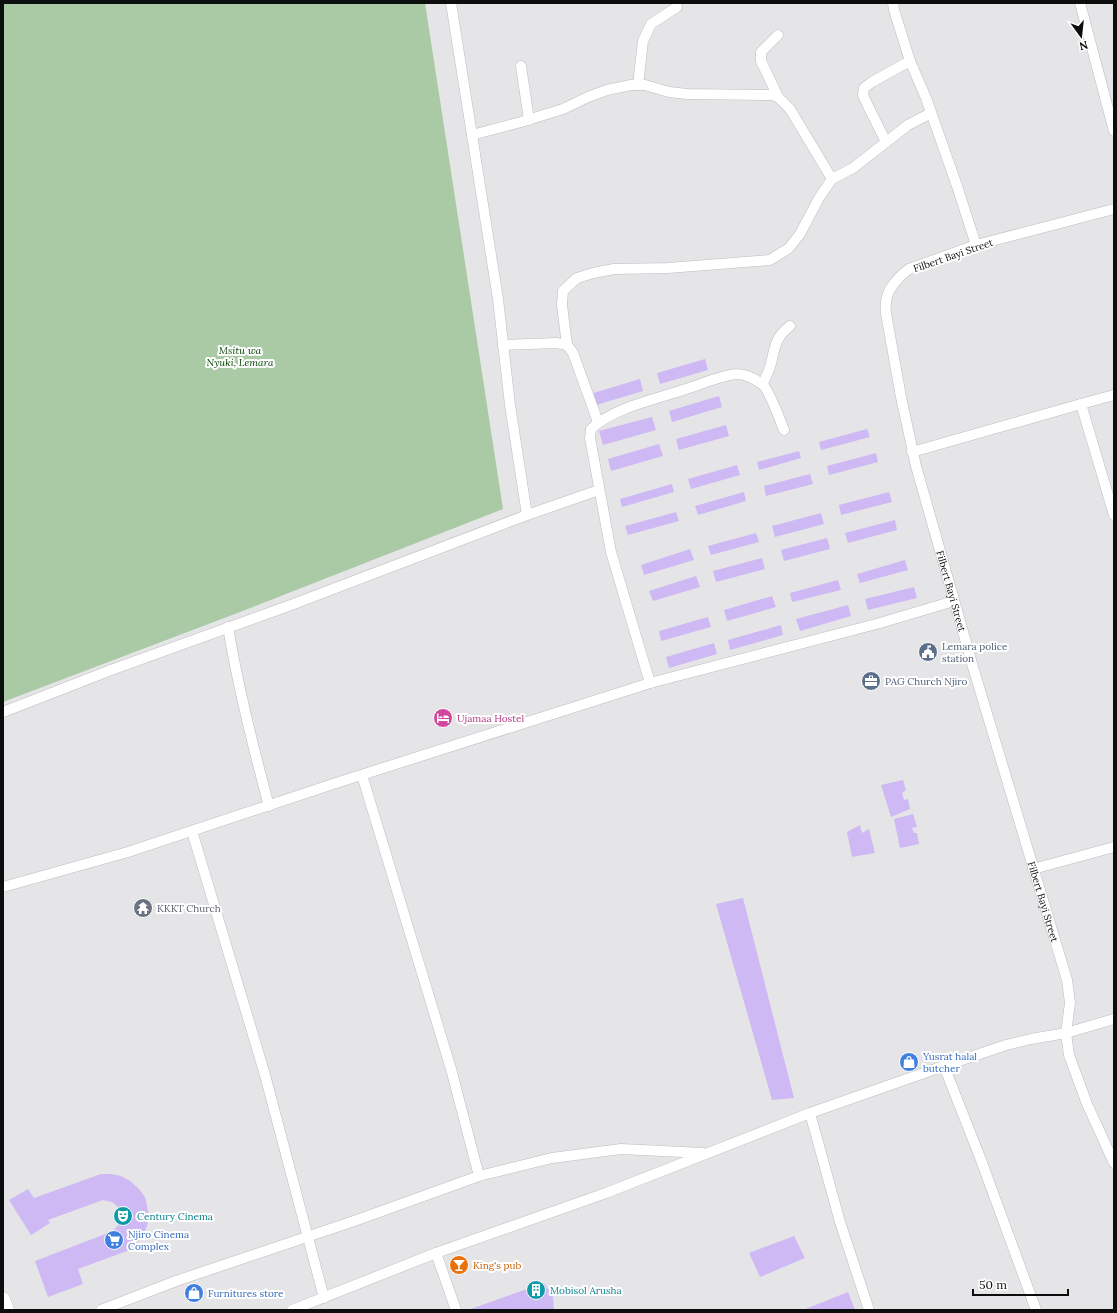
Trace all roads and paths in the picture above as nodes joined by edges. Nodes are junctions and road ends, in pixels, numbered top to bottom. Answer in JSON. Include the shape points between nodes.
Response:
{"nodes":[{"id":1,"x":451,"y":3,"type":"edge"},
{"id":2,"x":893,"y":3,"type":"edge"},
{"id":3,"x":1080,"y":3,"type":"edge"},
{"id":4,"x":677,"y":7,"type":"dead end"},
{"id":5,"x":778,"y":35,"type":"dead end"},
{"id":6,"x":910,"y":61,"type":"junction"},
{"id":7,"x":521,"y":66,"type":"dead end"},
{"id":8,"x":638,"y":85,"type":"junction"},
{"id":9,"x":778,"y":97,"type":"junction"},
{"id":10,"x":931,"y":112,"type":"junction"},
{"id":11,"x":529,"y":120,"type":"junction"},
{"id":12,"x":1114,"y":131,"type":"edge"},
{"id":13,"x":472,"y":135,"type":"junction"},
{"id":14,"x":886,"y":142,"type":"junction"},
{"id":15,"x":832,"y":179,"type":"junction"},
{"id":16,"x":1114,"y":209,"type":"edge"},
{"id":17,"x":976,"y":245,"type":"junction"},
{"id":18,"x":790,"y":326,"type":"dead end"},
{"id":19,"x":567,"y":345,"type":"junction"},
{"id":20,"x":502,"y":346,"type":"junction"},
{"id":21,"x":763,"y":384,"type":"junction"},
{"id":22,"x":1114,"y":395,"type":"edge"},
{"id":23,"x":1081,"y":404,"type":"junction"},
{"id":24,"x":598,"y":422,"type":"junction"},
{"id":25,"x":784,"y":430,"type":"dead end"},
{"id":26,"x":912,"y":452,"type":"junction"},
{"id":27,"x":599,"y":490,"type":"junction"},
{"id":28,"x":527,"y":514,"type":"junction"},
{"id":29,"x":1114,"y":516,"type":"edge"},
{"id":30,"x":954,"y":601,"type":"junction"},
{"id":31,"x":228,"y":627,"type":"junction"},
{"id":32,"x":650,"y":683,"type":"junction"},
{"id":33,"x":3,"y":712,"type":"edge"},
{"id":34,"x":362,"y":775,"type":"junction"},
{"id":35,"x":269,"y":806,"type":"junction"},
{"id":36,"x":192,"y":831,"type":"junction"},
{"id":37,"x":1114,"y":847,"type":"edge"},
{"id":38,"x":1033,"y":869,"type":"junction"},
{"id":39,"x":3,"y":888,"type":"edge"},
{"id":40,"x":1114,"y":1019,"type":"edge"},
{"id":41,"x":1066,"y":1033,"type":"junction"},
{"id":42,"x":944,"y":1066,"type":"junction"},
{"id":43,"x":810,"y":1113,"type":"junction"},
{"id":44,"x":706,"y":1153,"type":"junction"},
{"id":45,"x":1114,"y":1163,"type":"edge"},
{"id":46,"x":479,"y":1176,"type":"junction"},
{"id":47,"x":308,"y":1236,"type":"junction"},
{"id":48,"x":436,"y":1253,"type":"junction"},
{"id":49,"x":324,"y":1298,"type":"junction"},
{"id":50,"x":3,"y":1299,"type":"edge"},
{"id":51,"x":7,"y":1310,"type":"edge"},
{"id":52,"x":101,"y":1310,"type":"edge"},
{"id":53,"x":292,"y":1310,"type":"edge"},
{"id":54,"x":456,"y":1310,"type":"edge"},
{"id":55,"x":869,"y":1310,"type":"edge"},
{"id":56,"x":1036,"y":1310,"type":"edge"}],
"edges":[{"from":1,"to":13,"type":"street"},
{"from":2,"to":6,"type":"street"},
{"from":3,"to":12,"type":"street"},
{"from":4,"to":8,"type":"street","via":[[651,24],[643,41]]},
{"from":5,"to":9,"type":"street","via":[[761,52],[760,61]]},
{"from":6,"to":10,"type":"street"},
{"from":6,"to":14,"type":"street","via":[[864,88],[863,95]]},
{"from":7,"to":11,"type":"street"},
{"from":8,"to":9,"type":"street","via":[[687,94],[756,94]]},
{"from":8,"to":11,"type":"street","via":[[607,90]]},
{"from":9,"to":15,"type":"street","via":[[790,109]]},
{"from":10,"to":14,"type":"street"},
{"from":10,"to":17,"type":"street"},
{"from":11,"to":13,"type":"street"},
{"from":13,"to":20,"type":"street","via":[[498,299]]},
{"from":14,"to":15,"type":"street","via":[[853,168]]},
{"from":15,"to":19,"type":"street","via":[[800,234],[789,248],[770,260],[614,270],[577,278],[562,291]]},
{"from":16,"to":17,"type":"street","name":"Filbert Bayi Street"},
{"from":17,"to":26,"type":"street","name":"Filbert Bayi Street","via":[[909,269],[891,288],[886,302]]},
{"from":18,"to":21,"type":"street","via":[[782,332],[776,342]]},
{"from":19,"to":20,"type":"street","via":[[556,343]]},
{"from":19,"to":24,"type":"street","via":[[573,353]]},
{"from":20,"to":28,"type":"street"},
{"from":21,"to":24,"type":"street","via":[[737,374],[620,411]]},
{"from":21,"to":25,"type":"street"},
{"from":22,"to":23,"type":"street"},
{"from":23,"to":26,"type":"street"},
{"from":23,"to":29,"type":"street"},
{"from":24,"to":27,"type":"street","via":[[591,429],[590,438]]},
{"from":26,"to":30,"type":"street","name":"Filbert Bayi Street"},
{"from":27,"to":28,"type":"street"},
{"from":27,"to":32,"type":"street","via":[[611,552]]},
{"from":28,"to":31,"type":"street","via":[[292,605]]},
{"from":30,"to":32,"type":"street"},
{"from":30,"to":38,"type":"street","name":"Filbert Bayi Street"},
{"from":31,"to":33,"type":"street"},
{"from":31,"to":35,"type":"street","via":[[248,724]]},
{"from":32,"to":34,"type":"street"},
{"from":34,"to":35,"type":"street"},
{"from":34,"to":46,"type":"street","via":[[446,1054]]},
{"from":35,"to":36,"type":"street"},
{"from":36,"to":39,"type":"street"},
{"from":36,"to":47,"type":"street","via":[[265,1075]]},
{"from":37,"to":38,"type":"street"},
{"from":38,"to":41,"type":"street","name":"Filbert Bayi Street","via":[[1067,980],[1070,1003]]},
{"from":40,"to":41,"type":"street"},
{"from":41,"to":42,"type":"street","via":[[1006,1045]]},
{"from":41,"to":45,"type":"street","name":"Filbert Bayi Street","via":[[1069,1055],[1087,1104]]},
{"from":42,"to":43,"type":"street"},
{"from":42,"to":56,"type":"street"},
{"from":43,"to":44,"type":"street"},
{"from":43,"to":55,"type":"street","via":[[844,1235]]},
{"from":44,"to":46,"type":"street","via":[[621,1149],[552,1158]]},
{"from":44,"to":48,"type":"street"},
{"from":46,"to":47,"type":"street"},
{"from":47,"to":49,"type":"street"},
{"from":47,"to":52,"type":"street","via":[[176,1281]]},
{"from":48,"to":49,"type":"street"},
{"from":48,"to":54,"type":"street"},
{"from":49,"to":53,"type":"street"},
{"from":50,"to":51,"type":"street"}]}
